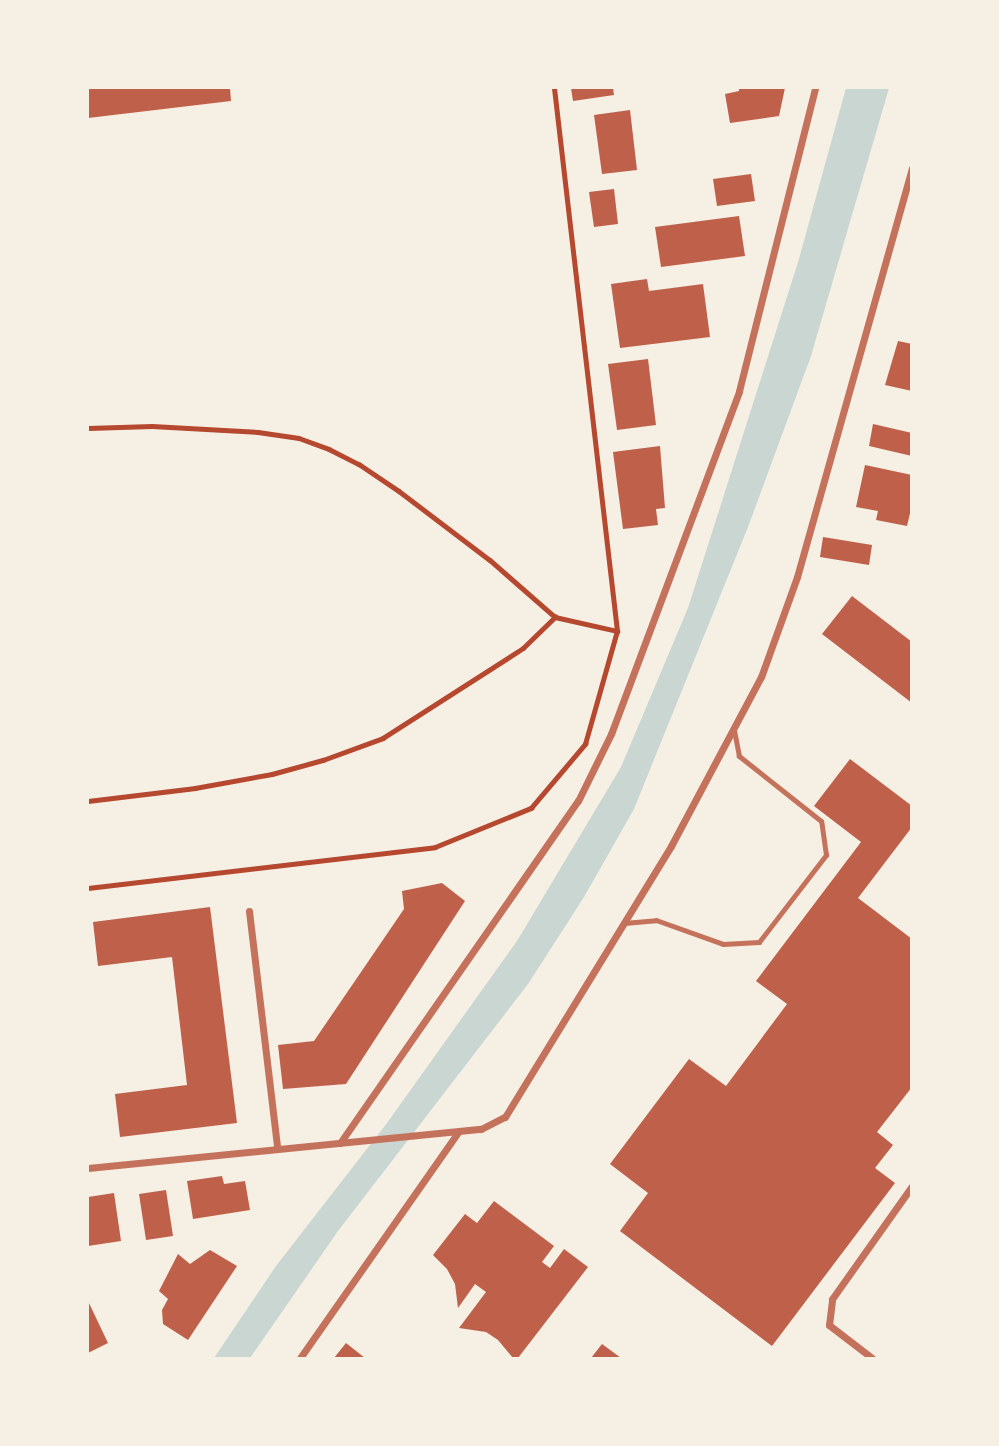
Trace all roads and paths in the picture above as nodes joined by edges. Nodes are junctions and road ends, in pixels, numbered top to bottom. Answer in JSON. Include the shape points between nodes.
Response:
{"nodes":[{"id":1,"x":554,"y":88,"type":"edge"},
{"id":2,"x":816,"y":88,"type":"edge"},
{"id":3,"x":912,"y":168,"type":"edge"},
{"id":4,"x":88,"y":428,"type":"edge"},
{"id":5,"x":555,"y":617,"type":"junction"},
{"id":6,"x":617,"y":631,"type":"junction"},
{"id":7,"x":734,"y":731,"type":"junction"},
{"id":8,"x":88,"y":801,"type":"edge"},
{"id":9,"x":88,"y":887,"type":"edge"},
{"id":10,"x":249,"y":911,"type":"dead end"},
{"id":11,"x":624,"y":923,"type":"junction"},
{"id":12,"x":459,"y":1131,"type":"junction"},
{"id":13,"x":340,"y":1143,"type":"junction"},
{"id":14,"x":276,"y":1147,"type":"junction"},
{"id":15,"x":88,"y":1168,"type":"edge"},
{"id":16,"x":912,"y":1186,"type":"edge"},
{"id":17,"x":300,"y":1359,"type":"edge"},
{"id":18,"x":872,"y":1359,"type":"edge"}],
"edges":[{"from":1,"to":6,"type":"path"},
{"from":2,"to":13,"type":"street","via":[[739,391],[611,734],[578,801]]},
{"from":3,"to":7,"type":"street","via":[[797,577],[761,677]]},
{"from":4,"to":5,"type":"path","via":[[152,426],[258,432],[299,438],[329,449],[399,491]]},
{"from":5,"to":6,"type":"path"},
{"from":5,"to":8,"type":"path","via":[[523,648],[383,738],[272,774]]},
{"from":6,"to":9,"type":"path","via":[[585,744],[531,808],[435,847]]},
{"from":7,"to":11,"type":"street"},
{"from":7,"to":11,"type":"lane","via":[[739,756],[821,821],[826,855],[759,942],[723,944],[656,920]]},
{"from":10,"to":14,"type":"street"},
{"from":11,"to":12,"type":"street","via":[[505,1117],[481,1129]]},
{"from":12,"to":13,"type":"street"},
{"from":12,"to":17,"type":"street"},
{"from":13,"to":14,"type":"street"},
{"from":14,"to":15,"type":"street"},
{"from":16,"to":18,"type":"street","via":[[832,1299],[829,1325]]}]}
